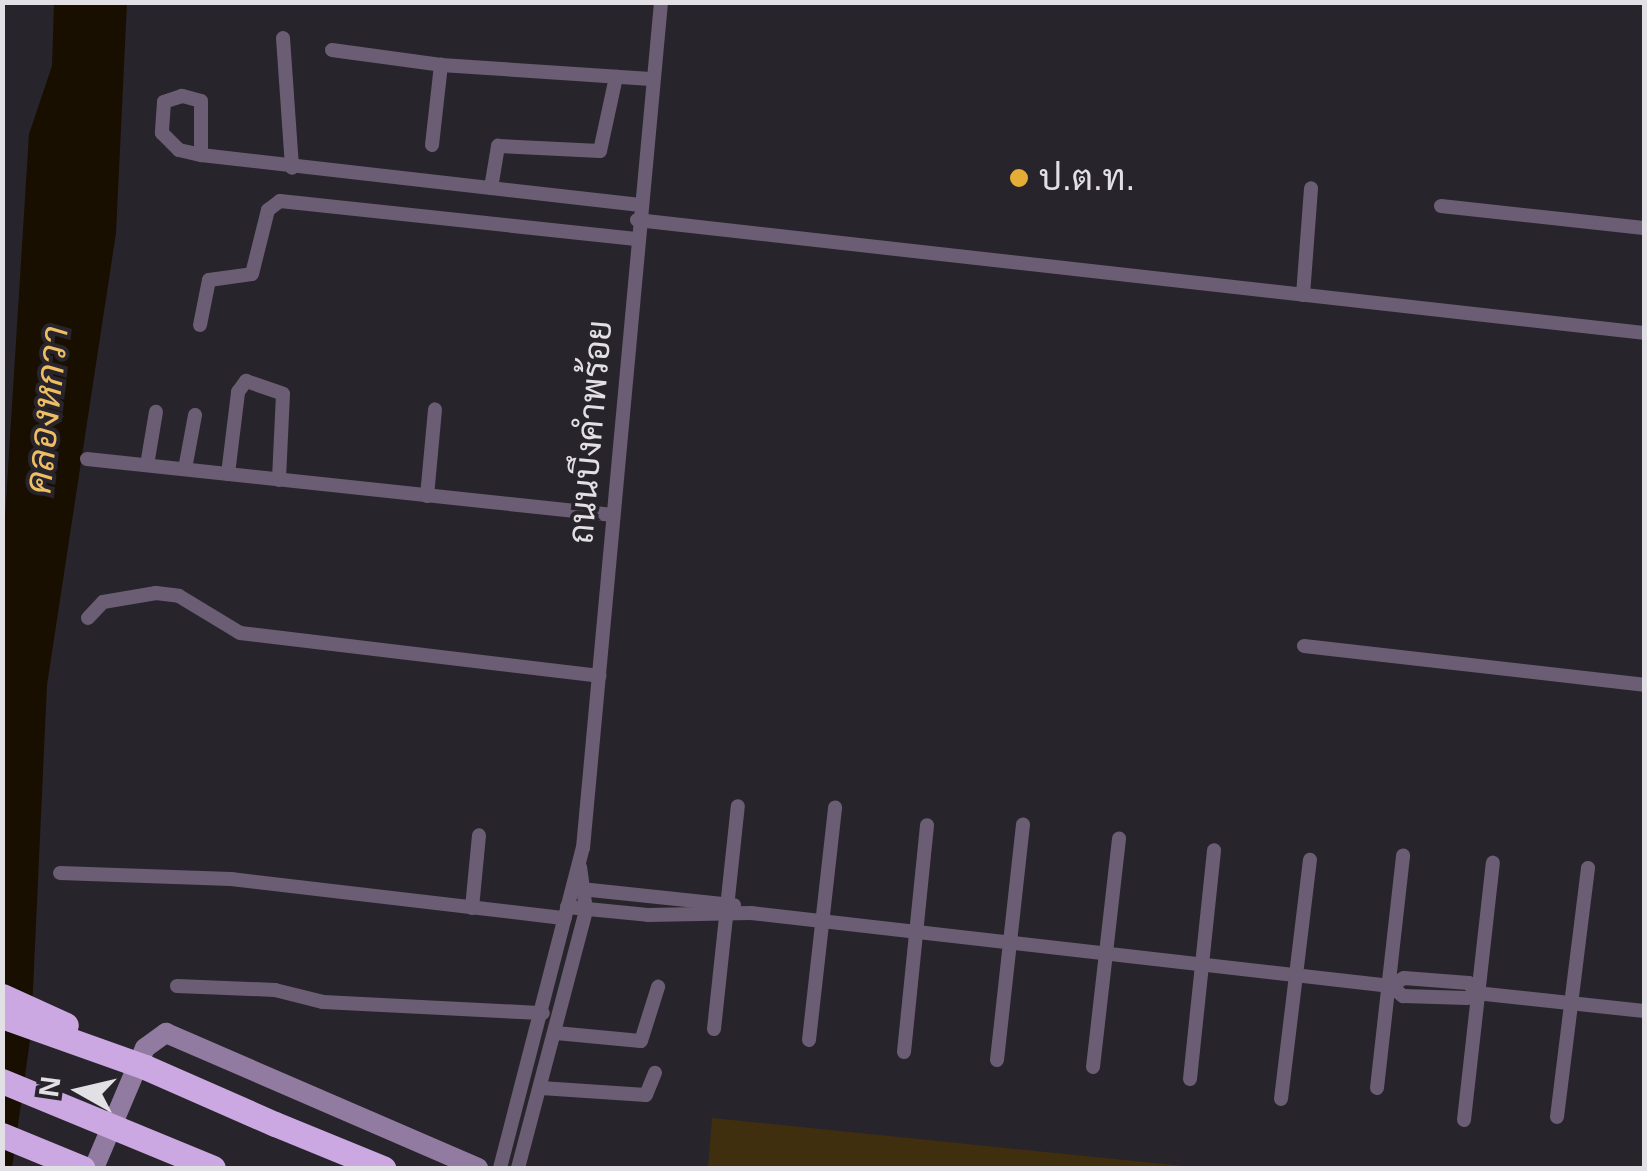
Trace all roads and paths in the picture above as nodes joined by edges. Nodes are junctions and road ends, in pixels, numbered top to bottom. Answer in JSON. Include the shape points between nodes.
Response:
{"nodes":[{"id":1,"x":661,"y":2,"type":"edge"},
{"id":2,"x":283,"y":38,"type":"dead end"},
{"id":3,"x":332,"y":50,"type":"dead end"},
{"id":4,"x":441,"y":65,"type":"junction"},
{"id":5,"x":616,"y":77,"type":"junction"},
{"id":6,"x":651,"y":79,"type":"junction"},
{"id":7,"x":432,"y":145,"type":"dead end"},
{"id":8,"x":201,"y":155,"type":"junction"},
{"id":9,"x":292,"y":168,"type":"junction"},
{"id":10,"x":491,"y":188,"type":"junction"},
{"id":11,"x":1311,"y":188,"type":"dead end"},
{"id":12,"x":1441,"y":206,"type":"dead end"},
{"id":13,"x":637,"y":212,"type":"junction"},
{"id":14,"x":1644,"y":228,"type":"edge"},
{"id":15,"x":636,"y":240,"type":"junction"},
{"id":16,"x":1304,"y":295,"type":"junction"},
{"id":17,"x":200,"y":325,"type":"dead end"},
{"id":18,"x":1644,"y":333,"type":"edge"},
{"id":19,"x":435,"y":409,"type":"dead end"},
{"id":20,"x":156,"y":412,"type":"dead end"},
{"id":21,"x":195,"y":414,"type":"dead end"},
{"id":22,"x":86,"y":459,"type":"dead end"},
{"id":23,"x":147,"y":466,"type":"junction"},
{"id":24,"x":186,"y":469,"type":"junction"},
{"id":25,"x":228,"y":474,"type":"junction"},
{"id":26,"x":278,"y":480,"type":"junction"},
{"id":27,"x":427,"y":496,"type":"junction"},
{"id":28,"x":613,"y":515,"type":"junction"},
{"id":29,"x":88,"y":618,"type":"dead end"},
{"id":30,"x":1304,"y":646,"type":"dead end"},
{"id":31,"x":599,"y":676,"type":"junction"},
{"id":32,"x":1644,"y":686,"type":"edge"},
{"id":33,"x":738,"y":806,"type":"dead end"},
{"id":34,"x":835,"y":806,"type":"dead end"},
{"id":35,"x":1023,"y":824,"type":"dead end"},
{"id":36,"x":927,"y":825,"type":"dead end"},
{"id":37,"x":479,"y":835,"type":"dead end"},
{"id":38,"x":1118,"y":838,"type":"dead end"},
{"id":39,"x":1214,"y":850,"type":"dead end"},
{"id":40,"x":1404,"y":855,"type":"dead end"},
{"id":41,"x":1310,"y":860,"type":"dead end"},
{"id":42,"x":1493,"y":863,"type":"dead end"},
{"id":43,"x":580,"y":867,"type":"junction"},
{"id":44,"x":1588,"y":868,"type":"dead end"},
{"id":45,"x":60,"y":873,"type":"dead end"},
{"id":46,"x":571,"y":887,"type":"junction"},
{"id":47,"x":588,"y":889,"type":"junction"},
{"id":48,"x":648,"y":896,"type":"junction"},
{"id":49,"x":472,"y":908,"type":"junction"},
{"id":50,"x":726,"y":909,"type":"junction"},
{"id":51,"x":586,"y":910,"type":"junction"},
{"id":52,"x":566,"y":913,"type":"junction"},
{"id":53,"x":648,"y":915,"type":"junction"},
{"id":54,"x":822,"y":922,"type":"junction"},
{"id":55,"x":916,"y":933,"type":"junction"},
{"id":56,"x":1010,"y":944,"type":"junction"},
{"id":57,"x":1104,"y":954,"type":"junction"},
{"id":58,"x":1202,"y":965,"type":"junction"},
{"id":59,"x":1298,"y":975,"type":"junction"},
{"id":60,"x":177,"y":986,"type":"dead end"},
{"id":61,"x":1389,"y":986,"type":"junction"},
{"id":62,"x":658,"y":987,"type":"dead end"},
{"id":63,"x":1479,"y":993,"type":"junction"},
{"id":64,"x":2,"y":996,"type":"edge"},
{"id":65,"x":1574,"y":1004,"type":"junction"},
{"id":66,"x":1644,"y":1012,"type":"edge"},
{"id":67,"x":542,"y":1014,"type":"junction"},
{"id":68,"x":2,"y":1016,"type":"edge"},
{"id":69,"x":714,"y":1028,"type":"dead end"},
{"id":70,"x":556,"y":1033,"type":"junction"},
{"id":71,"x":810,"y":1040,"type":"dead end"},
{"id":72,"x":904,"y":1052,"type":"dead end"},
{"id":73,"x":997,"y":1060,"type":"dead end"},
{"id":74,"x":145,"y":1067,"type":"junction"},
{"id":75,"x":1092,"y":1068,"type":"dead end"},
{"id":76,"x":655,"y":1073,"type":"dead end"},
{"id":77,"x":1190,"y":1079,"type":"dead end"},
{"id":78,"x":2,"y":1081,"type":"edge"},
{"id":79,"x":541,"y":1088,"type":"junction"},
{"id":80,"x":1377,"y":1088,"type":"dead end"},
{"id":81,"x":1282,"y":1099,"type":"dead end"},
{"id":82,"x":1557,"y":1117,"type":"dead end"},
{"id":83,"x":1464,"y":1120,"type":"dead end"},
{"id":84,"x":2,"y":1136,"type":"edge"},
{"id":85,"x":82,"y":1168,"type":"edge"},
{"id":86,"x":94,"y":1168,"type":"edge"},
{"id":87,"x":213,"y":1168,"type":"edge"},
{"id":88,"x":383,"y":1168,"type":"edge"},
{"id":89,"x":478,"y":1168,"type":"edge"},
{"id":90,"x":500,"y":1168,"type":"edge"},
{"id":91,"x":518,"y":1168,"type":"edge"}],
"edges":[{"from":1,"to":6,"type":"street","name":"ถนนบึงคำพร้อย"},
{"from":2,"to":9,"type":"street"},
{"from":3,"to":4,"type":"street"},
{"from":4,"to":5,"type":"street"},
{"from":4,"to":7,"type":"street"},
{"from":5,"to":6,"type":"street"},
{"from":5,"to":10,"type":"street","via":[[600,151],[498,146]]},
{"from":6,"to":13,"type":"street","name":"ถนนบึงคำพร้อย"},
{"from":8,"to":8,"type":"street","via":[[201,101],[182,96],[164,102],[162,134],[179,150]]},
{"from":8,"to":9,"type":"street"},
{"from":9,"to":10,"type":"street"},
{"from":10,"to":13,"type":"street"},
{"from":11,"to":16,"type":"street"},
{"from":12,"to":14,"type":"street"},
{"from":13,"to":15,"type":"street","name":"ถนนบึงคำพร้อย"},
{"from":13,"to":16,"type":"street"},
{"from":15,"to":17,"type":"street","via":[[280,201],[268,210],[252,274],[209,280]]},
{"from":15,"to":28,"type":"street","name":"ถนนบึงคำพร้อย"},
{"from":16,"to":18,"type":"street"},
{"from":19,"to":27,"type":"street"},
{"from":20,"to":23,"type":"street"},
{"from":21,"to":24,"type":"street"},
{"from":22,"to":23,"type":"street"},
{"from":23,"to":24,"type":"street"},
{"from":24,"to":25,"type":"street"},
{"from":25,"to":26,"type":"street"},
{"from":25,"to":26,"type":"street","via":[[238,392],[246,381],[282,394]]},
{"from":26,"to":27,"type":"street"},
{"from":27,"to":28,"type":"street"},
{"from":28,"to":31,"type":"street","name":"ถนนบึงคำพร้อย"},
{"from":29,"to":31,"type":"street","via":[[102,602],[156,593],[179,596],[240,633]]},
{"from":30,"to":32,"type":"street"},
{"from":31,"to":43,"type":"street","name":"ถนนบึงคำพร้อย"},
{"from":33,"to":50,"type":"street"},
{"from":34,"to":54,"type":"street"},
{"from":35,"to":56,"type":"street"},
{"from":36,"to":55,"type":"street"},
{"from":37,"to":49,"type":"street"},
{"from":38,"to":57,"type":"street"},
{"from":39,"to":58,"type":"street"},
{"from":40,"to":61,"type":"street"},
{"from":41,"to":59,"type":"street"},
{"from":42,"to":63,"type":"street"},
{"from":43,"to":46,"type":"street","name":"ถนนบึงคำพร้อย"},
{"from":43,"to":47,"type":"street","name":"ถนนบึงคำพร้อย"},
{"from":44,"to":65,"type":"street"},
{"from":45,"to":49,"type":"street","via":[[231,879]]},
{"from":46,"to":47,"type":"street"},
{"from":46,"to":52,"type":"street","name":"ถนนบึงคำพร้อย"},
{"from":47,"to":48,"type":"street"},
{"from":47,"to":51,"type":"street","name":"ถนนบึงคำพร้อย"},
{"from":48,"to":50,"type":"street"},
{"from":48,"to":53,"type":"street"},
{"from":49,"to":52,"type":"street"},
{"from":50,"to":53,"type":"street"},
{"from":50,"to":54,"type":"street"},
{"from":50,"to":69,"type":"street"},
{"from":51,"to":52,"type":"street"},
{"from":51,"to":53,"type":"street"},
{"from":51,"to":70,"type":"street","name":"ถนนบึงคำพร้อย"},
{"from":52,"to":67,"type":"street","name":"ถนนบึงคำพร้อย"},
{"from":54,"to":55,"type":"street"},
{"from":54,"to":71,"type":"street"},
{"from":55,"to":56,"type":"street"},
{"from":55,"to":72,"type":"street"},
{"from":56,"to":57,"type":"street"},
{"from":56,"to":73,"type":"street"},
{"from":57,"to":58,"type":"street"},
{"from":57,"to":75,"type":"street"},
{"from":58,"to":59,"type":"street"},
{"from":58,"to":77,"type":"street"},
{"from":59,"to":61,"type":"street"},
{"from":59,"to":81,"type":"street"},
{"from":60,"to":67,"type":"street"},
{"from":61,"to":63,"type":"street","via":[[1404,978],[1469,982]]},
{"from":61,"to":80,"type":"street"},
{"from":62,"to":70,"type":"street","via":[[641,1041]]},
{"from":63,"to":65,"type":"street"},
{"from":63,"to":83,"type":"street"},
{"from":64,"to":74,"type":"highway","bridge":true},
{"from":65,"to":66,"type":"street"},
{"from":65,"to":82,"type":"street"},
{"from":67,"to":90,"type":"street","name":"ถนนบึงคำพร้อย"},
{"from":68,"to":74,"type":"highway","bridge":true},
{"from":70,"to":79,"type":"street","name":"ถนนบึงคำพร้อย"},
{"from":74,"to":88,"type":"highway","bridge":true},
{"from":76,"to":79,"type":"street","via":[[646,1095]]},
{"from":78,"to":87,"type":"highway","bridge":true},
{"from":79,"to":91,"type":"street","name":"ถนนบึงคำพร้อย"},
{"from":84,"to":85,"type":"highway"},
{"from":86,"to":89,"type":"main road","via":[[145,1048],[166,1033]]}]}
